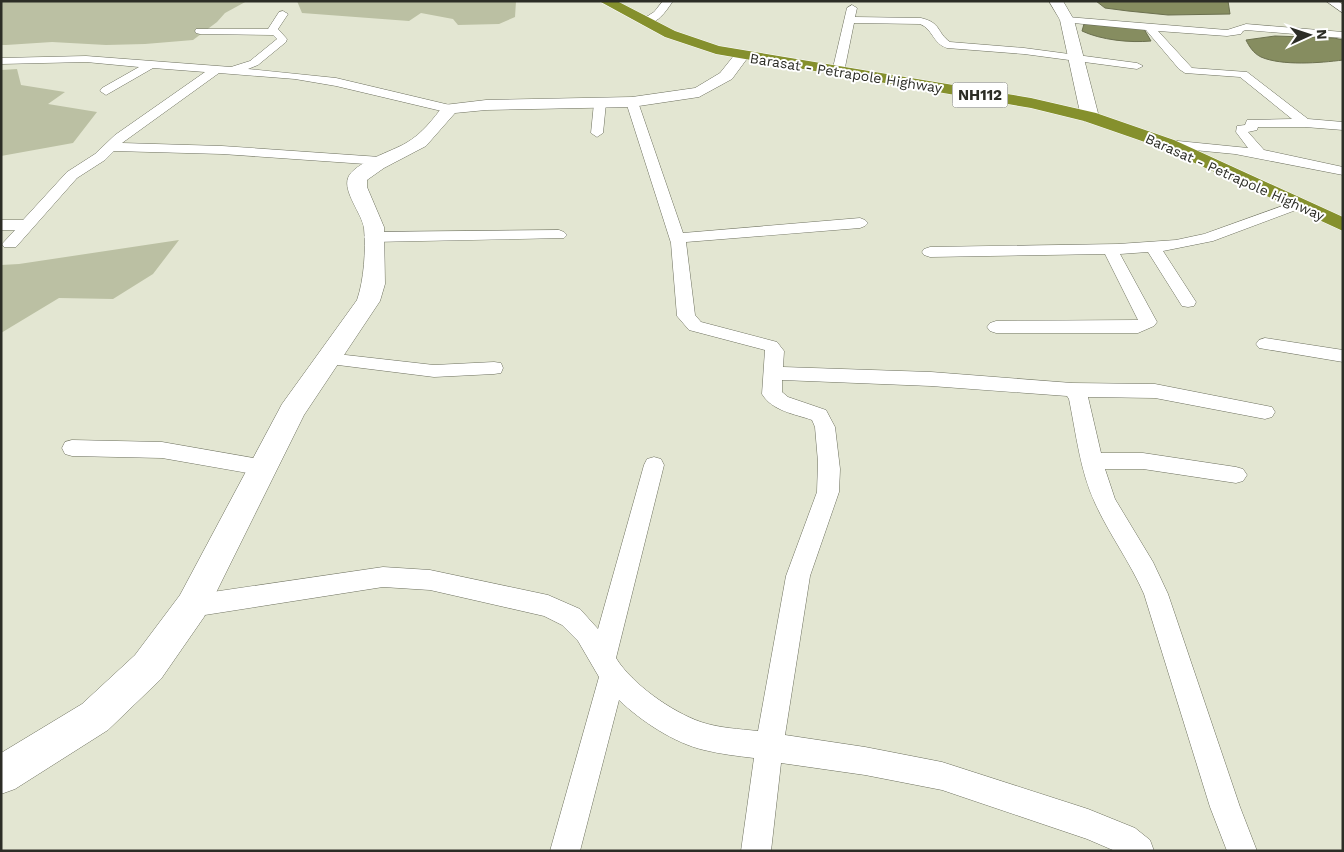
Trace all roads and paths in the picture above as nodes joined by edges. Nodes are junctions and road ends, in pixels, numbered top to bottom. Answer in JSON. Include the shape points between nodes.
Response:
{"nodes":[{"id":1,"x":606,"y":1,"type":"edge"},
{"id":2,"x":668,"y":1,"type":"edge"},
{"id":3,"x":1056,"y":1,"type":"edge"},
{"id":4,"x":1330,"y":1,"type":"edge"},
{"id":5,"x":1343,"y":10,"type":"edge"},
{"id":6,"x":283,"y":14,"type":"dead end"},
{"id":7,"x":1067,"y":20,"type":"junction"},
{"id":8,"x":646,"y":22,"type":"junction"},
{"id":9,"x":1149,"y":26,"type":"junction"},
{"id":10,"x":200,"y":31,"type":"dead end"},
{"id":11,"x":274,"y":32,"type":"junction"},
{"id":12,"x":1343,"y":35,"type":"edge"},
{"id":13,"x":741,"y":56,"type":"junction"},
{"id":14,"x":1077,"y":59,"type":"junction"},
{"id":15,"x":1,"y":61,"type":"edge"},
{"id":16,"x":152,"y":64,"type":"junction"},
{"id":17,"x":1137,"y":66,"type":"dead end"},
{"id":18,"x":218,"y":69,"type":"junction"},
{"id":19,"x":234,"y":70,"type":"junction"},
{"id":20,"x":838,"y":72,"type":"junction"},
{"id":21,"x":106,"y":91,"type":"dead end"},
{"id":22,"x":632,"y":102,"type":"junction"},
{"id":23,"x":600,"y":104,"type":"junction"},
{"id":24,"x":450,"y":109,"type":"junction"},
{"id":25,"x":1090,"y":117,"type":"junction"},
{"id":26,"x":1305,"y":123,"type":"junction"},
{"id":27,"x":1343,"y":126,"type":"edge"},
{"id":28,"x":597,"y":133,"type":"dead end"},
{"id":29,"x":1168,"y":144,"type":"junction"},
{"id":30,"x":110,"y":146,"type":"junction"},
{"id":31,"x":1259,"y":153,"type":"junction"},
{"id":32,"x":380,"y":161,"type":"junction"},
{"id":33,"x":1343,"y":171,"type":"edge"},
{"id":34,"x":1299,"y":204,"type":"junction"},
{"id":35,"x":860,"y":224,"type":"dead end"},
{"id":36,"x":1,"y":225,"type":"edge"},
{"id":37,"x":27,"y":225,"type":"junction"},
{"id":38,"x":1343,"y":225,"type":"edge"},
{"id":39,"x":559,"y":235,"type":"dead end"},
{"id":40,"x":372,"y":237,"type":"junction"},
{"id":41,"x":678,"y":238,"type":"junction"},
{"id":42,"x":10,"y":244,"type":"dead end"},
{"id":43,"x":1154,"y":247,"type":"junction"},
{"id":44,"x":1110,"y":249,"type":"junction"},
{"id":45,"x":930,"y":252,"type":"dead end"},
{"id":46,"x":1188,"y":302,"type":"dead end"},
{"id":47,"x":996,"y":327,"type":"dead end"},
{"id":48,"x":1265,"y":344,"type":"dead end"},
{"id":49,"x":1343,"y":356,"type":"edge"},
{"id":50,"x":328,"y":360,"type":"junction"},
{"id":51,"x":494,"y":368,"type":"dead end"},
{"id":52,"x":774,"y":373,"type":"junction"},
{"id":53,"x":1072,"y":390,"type":"junction"},
{"id":54,"x":1265,"y":412,"type":"dead end"},
{"id":55,"x":72,"y":448,"type":"dead end"},
{"id":56,"x":1093,"y":461,"type":"junction"},
{"id":57,"x":654,"y":465,"type":"dead end"},
{"id":58,"x":265,"y":468,"type":"junction"},
{"id":59,"x":1236,"y":475,"type":"dead end"},
{"id":60,"x":192,"y":606,"type":"junction"},
{"id":61,"x":607,"y":667,"type":"junction"},
{"id":62,"x":769,"y":747,"type":"junction"},
{"id":63,"x":1,"y":775,"type":"edge"},
{"id":64,"x":565,"y":851,"type":"edge"},
{"id":65,"x":756,"y":851,"type":"edge"},
{"id":66,"x":1139,"y":851,"type":"edge"},
{"id":67,"x":1242,"y":851,"type":"edge"}],
"edges":[{"from":1,"to":8,"type":"highway","name":"Barasat - Petrapole Highway","number":"NH112"},
{"from":2,"to":8,"type":"street"},
{"from":3,"to":7,"type":"street"},
{"from":4,"to":5,"type":"street"},
{"from":6,"to":11,"type":"street","via":[[273,28]]},
{"from":7,"to":9,"type":"street"},
{"from":7,"to":14,"type":"street"},
{"from":8,"to":13,"type":"highway","name":"Barasat - Petrapole Highway","number":"NH112","via":[[692,43]]},
{"from":9,"to":12,"type":"street","via":[[1227,33],[1246,27]]},
{"from":9,"to":26,"type":"street","via":[[1188,71],[1243,74]]},
{"from":10,"to":11,"type":"street"},
{"from":11,"to":19,"type":"street","via":[[282,39],[281,42],[254,64]]},
{"from":13,"to":20,"type":"highway","name":"Barasat - Petrapole Highway","number":"NH112"},
{"from":13,"to":22,"type":"street","via":[[726,76],[699,92]]},
{"from":14,"to":17,"type":"street"},
{"from":14,"to":20,"type":"street","via":[[947,45],[940,40],[934,26],[921,21],[851,14]]},
{"from":14,"to":25,"type":"street"},
{"from":15,"to":16,"type":"street","via":[[86,59]]},
{"from":16,"to":18,"type":"street"},
{"from":16,"to":21,"type":"street"},
{"from":18,"to":19,"type":"street"},
{"from":18,"to":30,"type":"street"},
{"from":19,"to":24,"type":"street","via":[[322,80]]},
{"from":20,"to":25,"type":"highway","name":"Barasat - Petrapole Highway","number":"NH112","via":[[1031,103]]},
{"from":22,"to":23,"type":"street"},
{"from":22,"to":41,"type":"street"},
{"from":23,"to":24,"type":"street","via":[[486,105]]},
{"from":23,"to":28,"type":"street"},
{"from":24,"to":32,"type":"street","via":[[416,146]]},
{"from":25,"to":29,"type":"highway","name":"Barasat - Petrapole Highway","number":"NH112"},
{"from":26,"to":27,"type":"street"},
{"from":26,"to":31,"type":"street","via":[[1251,123],[1252,127],[1242,129],[1242,132]]},
{"from":29,"to":31,"type":"street","via":[[1216,146]]},
{"from":29,"to":34,"type":"highway","name":"Barasat - Petrapole Highway","number":"NH112"},
{"from":30,"to":32,"type":"street","via":[[228,150]]},
{"from":30,"to":37,"type":"street","via":[[64,182]]},
{"from":31,"to":33,"type":"street"},
{"from":32,"to":40,"type":"street","via":[[356,178],[374,226]]},
{"from":34,"to":38,"type":"highway","name":"Barasat - Petrapole Highway","number":"NH112"},
{"from":34,"to":43,"type":"street","via":[[1196,242]]},
{"from":35,"to":41,"type":"street"},
{"from":36,"to":37,"type":"street"},
{"from":37,"to":42,"type":"street"},
{"from":39,"to":40,"type":"street"},
{"from":40,"to":50,"type":"street","via":[[374,284],[368,301]]},
{"from":41,"to":52,"type":"street","via":[[686,316],[690,322],[771,346],[775,351]]},
{"from":43,"to":44,"type":"street"},
{"from":43,"to":46,"type":"street"},
{"from":44,"to":45,"type":"street"},
{"from":44,"to":47,"type":"street","via":[[1148,322],[1145,325]]},
{"from":48,"to":49,"type":"street"},
{"from":50,"to":51,"type":"street","via":[[434,370]]},
{"from":50,"to":58,"type":"street","via":[[292,411]]},
{"from":52,"to":53,"type":"street","via":[[931,378]]},
{"from":52,"to":62,"type":"street","via":[[772,394],[776,398],[823,418],[829,468],[826,498],[798,576]]},
{"from":53,"to":54,"type":"street","via":[[1161,392]]},
{"from":53,"to":56,"type":"street","via":[[1078,396]]},
{"from":55,"to":58,"type":"street","via":[[162,450]]},
{"from":56,"to":59,"type":"street","via":[[1143,461]]},
{"from":56,"to":67,"type":"street","via":[[1105,502],[1156,594]]},
{"from":57,"to":61,"type":"street"},
{"from":58,"to":60,"type":"street"},
{"from":60,"to":61,"type":"street","via":[[383,577],[430,580],[548,606],[571,617],[587,633]]},
{"from":60,"to":63,"type":"street","via":[[148,667],[95,717]]},
{"from":61,"to":62,"type":"street","via":[[640,703],[681,727],[702,736]]},
{"from":61,"to":64,"type":"street"},
{"from":62,"to":65,"type":"street"},
{"from":62,"to":66,"type":"street","via":[[942,776],[1088,824]]}]}
